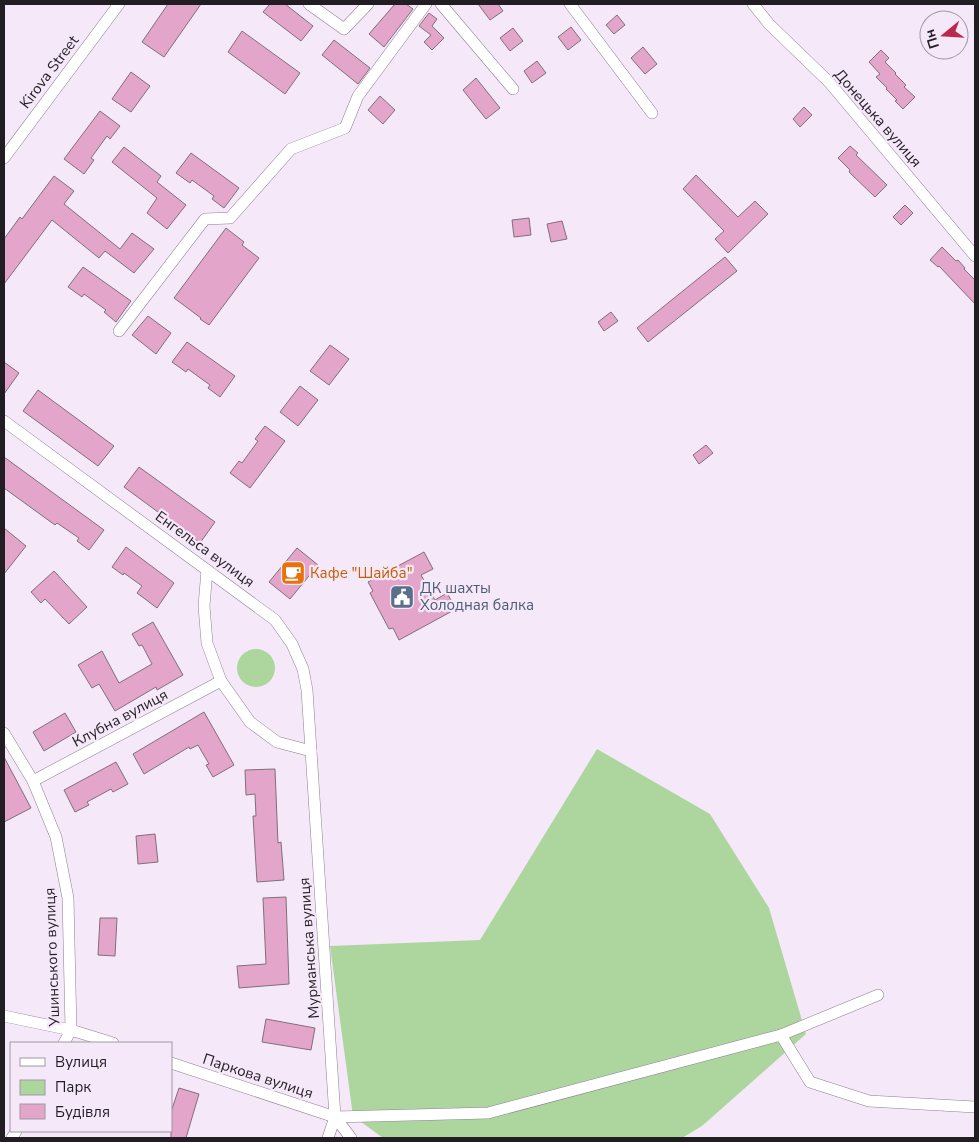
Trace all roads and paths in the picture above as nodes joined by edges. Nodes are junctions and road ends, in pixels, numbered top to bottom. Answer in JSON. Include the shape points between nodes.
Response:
{"nodes":[{"id":1,"x":119,"y":4,"type":"edge"},
{"id":2,"x":309,"y":4,"type":"edge"},
{"id":3,"x":368,"y":4,"type":"edge"},
{"id":4,"x":426,"y":4,"type":"edge"},
{"id":5,"x":442,"y":4,"type":"edge"},
{"id":6,"x":570,"y":4,"type":"edge"},
{"id":7,"x":753,"y":4,"type":"edge"},
{"id":8,"x":513,"y":89,"type":"dead end"},
{"id":9,"x":652,"y":113,"type":"dead end"},
{"id":10,"x":4,"y":158,"type":"edge"},
{"id":11,"x":975,"y":256,"type":"edge"},
{"id":12,"x":119,"y":332,"type":"dead end"},
{"id":13,"x":4,"y":421,"type":"edge"},
{"id":14,"x":208,"y":570,"type":"junction"},
{"id":15,"x":221,"y":681,"type":"junction"},
{"id":16,"x":4,"y":733,"type":"edge"},
{"id":17,"x":311,"y":751,"type":"junction"},
{"id":18,"x":33,"y":781,"type":"junction"},
{"id":19,"x":878,"y":995,"type":"dead end"},
{"id":20,"x":4,"y":1016,"type":"edge"},
{"id":21,"x":71,"y":1030,"type":"junction"},
{"id":22,"x":781,"y":1034,"type":"junction"},
{"id":23,"x":65,"y":1042,"type":"edge"},
{"id":24,"x":110,"y":1042,"type":"edge"},
{"id":25,"x":172,"y":1063,"type":"edge"},
{"id":26,"x":975,"y":1107,"type":"edge"},
{"id":27,"x":335,"y":1117,"type":"junction"},
{"id":28,"x":328,"y":1138,"type":"edge"},
{"id":29,"x":351,"y":1138,"type":"edge"}],
"edges":[{"from":1,"to":10,"type":"street","name":"Kirova Street"},
{"from":2,"to":3,"type":"street","via":[[344,29]]},
{"from":4,"to":12,"type":"street","via":[[358,96],[344,128],[291,148],[230,218],[205,219]]},
{"from":5,"to":8,"type":"street"},
{"from":6,"to":9,"type":"street"},
{"from":7,"to":11,"type":"street","name":"Донецька вулиця","via":[[829,82]]},
{"from":13,"to":14,"type":"street","name":"Енгельса вулиця"},
{"from":14,"to":15,"type":"street","via":[[204,606],[207,643]]},
{"from":14,"to":17,"type":"street","name":"Енгельса вулиця","via":[[275,620],[292,644],[308,690]]},
{"from":15,"to":17,"type":"street","via":[[250,722],[277,742]]},
{"from":15,"to":18,"type":"street","name":"Клубна вулиця"},
{"from":16,"to":18,"type":"street","name":"Ушинського вулиця"},
{"from":17,"to":27,"type":"street","name":"Мурманська вулиця"},
{"from":18,"to":21,"type":"street","name":"Ушинського вулиця","via":[[56,837],[68,898]]},
{"from":19,"to":22,"type":"street"},
{"from":20,"to":21,"type":"street"},
{"from":21,"to":23,"type":"street","name":"Ушинського вулиця"},
{"from":21,"to":24,"type":"street"},
{"from":22,"to":26,"type":"street","via":[[810,1082],[869,1102]]},
{"from":22,"to":27,"type":"street","via":[[488,1112]]},
{"from":25,"to":27,"type":"street","name":"Паркова вулиця"},
{"from":27,"to":28,"type":"street"},
{"from":27,"to":29,"type":"street"}]}
